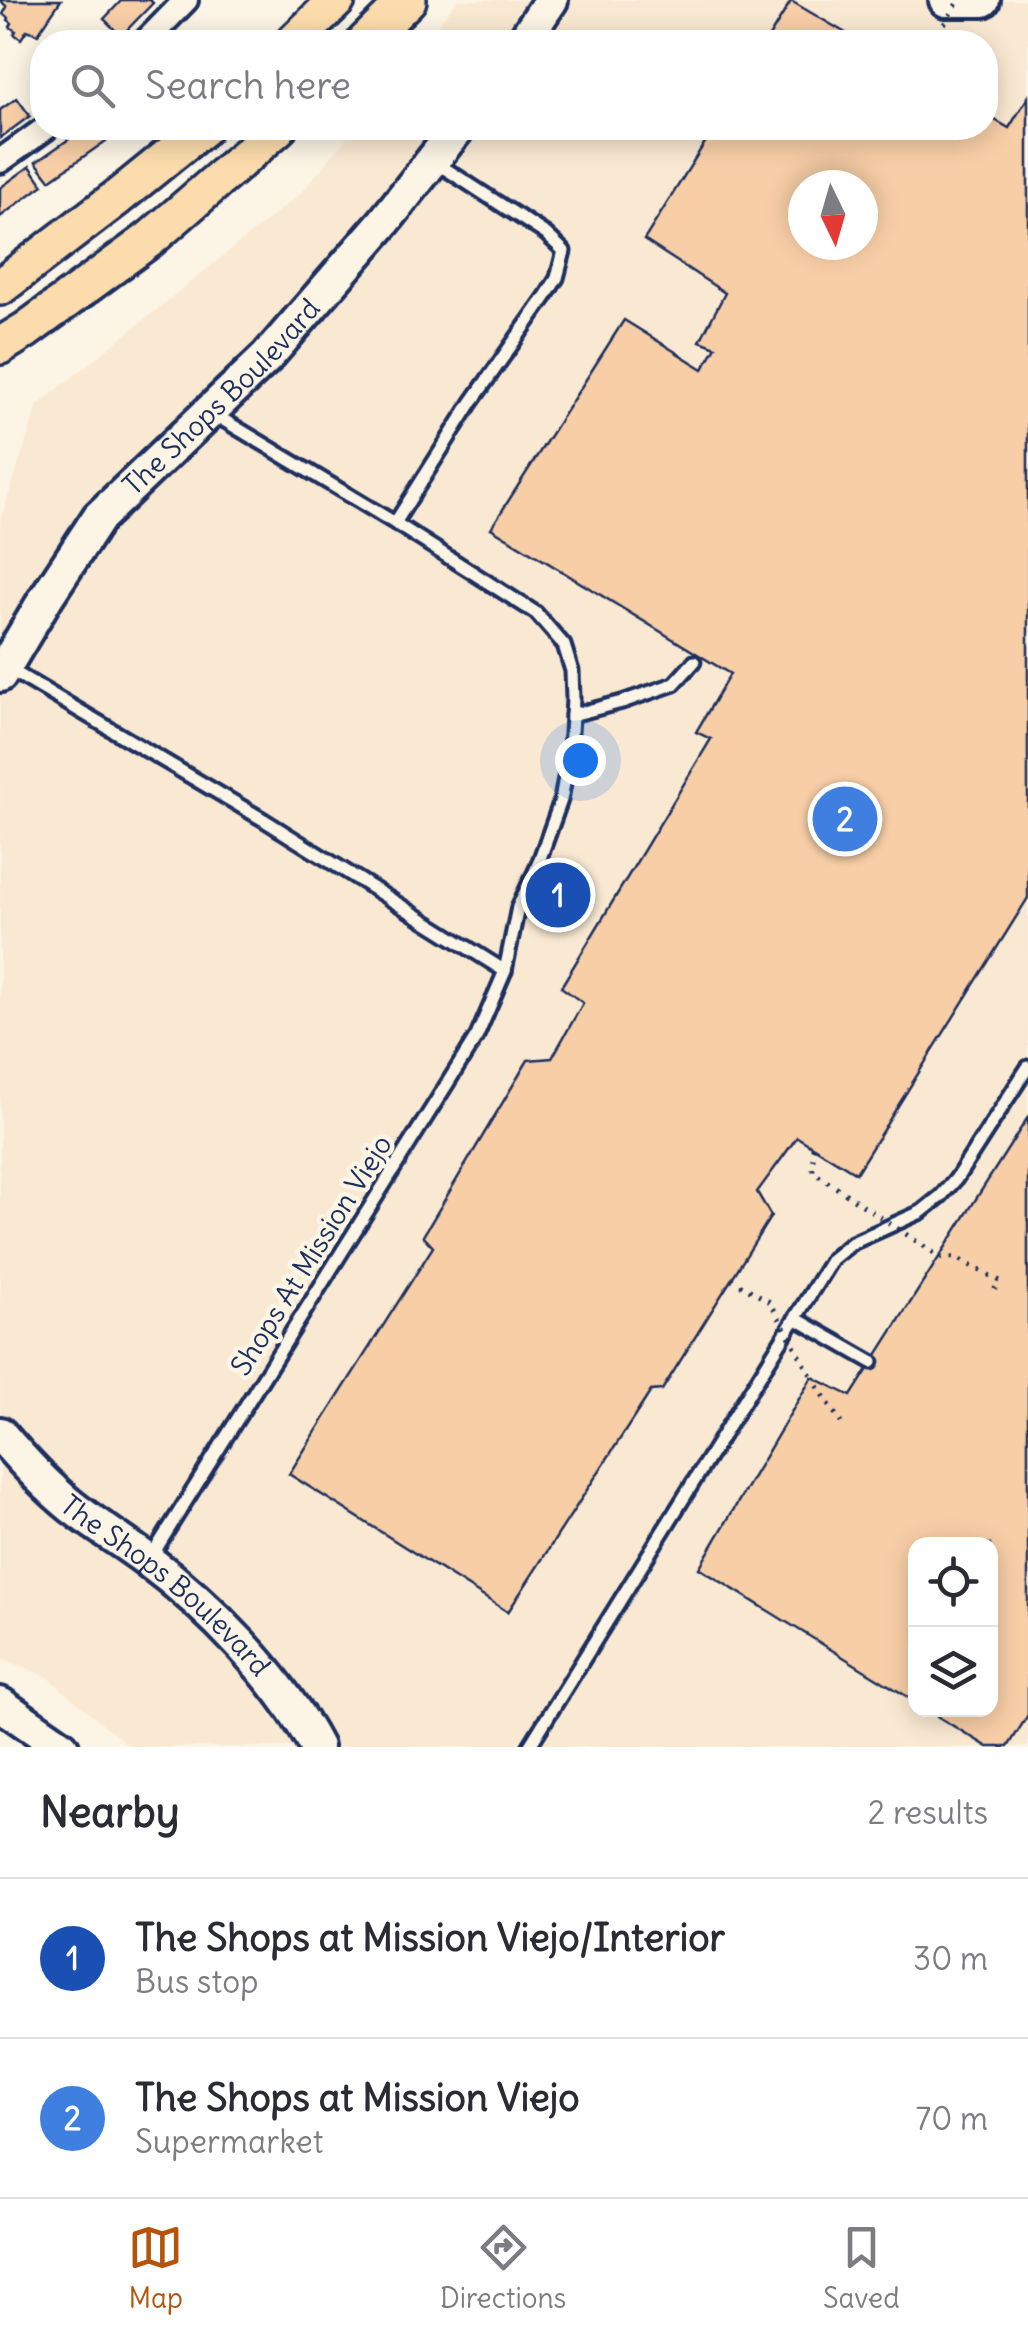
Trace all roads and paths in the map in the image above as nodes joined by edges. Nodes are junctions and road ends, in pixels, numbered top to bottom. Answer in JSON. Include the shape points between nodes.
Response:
{"nodes":[{"id":1,"x":186,"y":0,"type":"edge"},
{"id":2,"x":338,"y":0,"type":"edge"},
{"id":3,"x":408,"y":0,"type":"edge"},
{"id":4,"x":551,"y":0,"type":"edge"},
{"id":5,"x":946,"y":0,"type":"edge"},
{"id":6,"x":959,"y":0,"type":"edge"},
{"id":7,"x":984,"y":0,"type":"edge"},
{"id":8,"x":157,"y":30,"type":"edge"},
{"id":9,"x":307,"y":30,"type":"edge"},
{"id":10,"x":377,"y":30,"type":"edge"},
{"id":11,"x":531,"y":30,"type":"edge"},
{"id":12,"x":940,"y":30,"type":"edge"},
{"id":13,"x":30,"y":140,"type":"edge"},
{"id":14,"x":188,"y":140,"type":"edge"},
{"id":15,"x":265,"y":140,"type":"edge"},
{"id":16,"x":448,"y":140,"type":"edge"},
{"id":17,"x":432,"y":160,"type":"junction"},
{"id":18,"x":0,"y":162,"type":"edge"},
{"id":19,"x":0,"y":287,"type":"edge"},
{"id":20,"x":0,"y":346,"type":"edge"},
{"id":21,"x":209,"y":411,"type":"junction"},
{"id":22,"x":396,"y":523,"type":"junction"},
{"id":23,"x":694,"y":662,"type":"dead end"},
{"id":24,"x":2,"y":670,"type":"edge"},
{"id":25,"x":572,"y":715,"type":"junction"},
{"id":26,"x":505,"y":971,"type":"junction"},
{"id":27,"x":1028,"y":1067,"type":"edge"},
{"id":28,"x":813,"y":1147,"type":"dead end"},
{"id":29,"x":731,"y":1279,"type":"dead end"},
{"id":30,"x":993,"y":1292,"type":"dead end"},
{"id":31,"x":796,"y":1318,"type":"junction"},
{"id":32,"x":872,"y":1362,"type":"dead end"},
{"id":33,"x":841,"y":1422,"type":"dead end"},
{"id":34,"x":0,"y":1434,"type":"edge"},
{"id":35,"x":149,"y":1561,"type":"junction"},
{"id":36,"x":0,"y":1704,"type":"edge"},
{"id":37,"x":62,"y":1747,"type":"edge"},
{"id":38,"x":316,"y":1747,"type":"edge"},
{"id":39,"x":529,"y":1747,"type":"edge"}],
"edges":[{"from":1,"to":8,"type":"street"},
{"from":2,"to":9,"type":"main road"},
{"from":3,"to":10,"type":"main road"},
{"from":4,"to":11,"type":"street"},
{"from":5,"to":7,"type":"street"},
{"from":6,"to":12,"type":"path","bridge":true},
{"from":13,"to":18,"type":"street"},
{"from":14,"to":19,"type":"main road"},
{"from":15,"to":20,"type":"main road","via":[[150,239]]},
{"from":16,"to":17,"type":"street","name":"The Shops Boulevard"},
{"from":17,"to":21,"type":"street","name":"The Shops Boulevard","via":[[267,357]]},
{"from":17,"to":22,"type":"lane","via":[[564,251],[546,296]]},
{"from":21,"to":22,"type":"lane","name":"Shops At Mission Viejo"},
{"from":21,"to":24,"type":"street","name":"The Shops Boulevard","via":[[99,516]]},
{"from":22,"to":25,"type":"lane","name":"Shops At Mission Viejo","via":[[550,627],[572,672]]},
{"from":23,"to":25,"type":"lane","via":[[674,684]]},
{"from":24,"to":26,"type":"lane","via":[[264,820]]},
{"from":25,"to":26,"type":"lane","name":"Shops At Mission Viejo","via":[[561,800],[518,907]]},
{"from":26,"to":35,"type":"lane","name":"Shops At Mission Viejo","via":[[477,1036]]},
{"from":27,"to":31,"type":"lane","via":[[956,1180],[921,1212],[852,1243],[832,1260]]},
{"from":28,"to":30,"type":"path","bridge":true,"via":[[814,1172],[940,1257],[1000,1280]]},
{"from":29,"to":33,"type":"path","bridge":true,"via":[[770,1302]]},
{"from":31,"to":32,"type":"lane"},
{"from":31,"to":39,"type":"lane"},
{"from":34,"to":35,"type":"street","name":"The Shops Boulevard","via":[[71,1506]]},
{"from":35,"to":38,"type":"street","name":"The Shops Boulevard","via":[[260,1666]]},
{"from":36,"to":37,"type":"street"}]}
